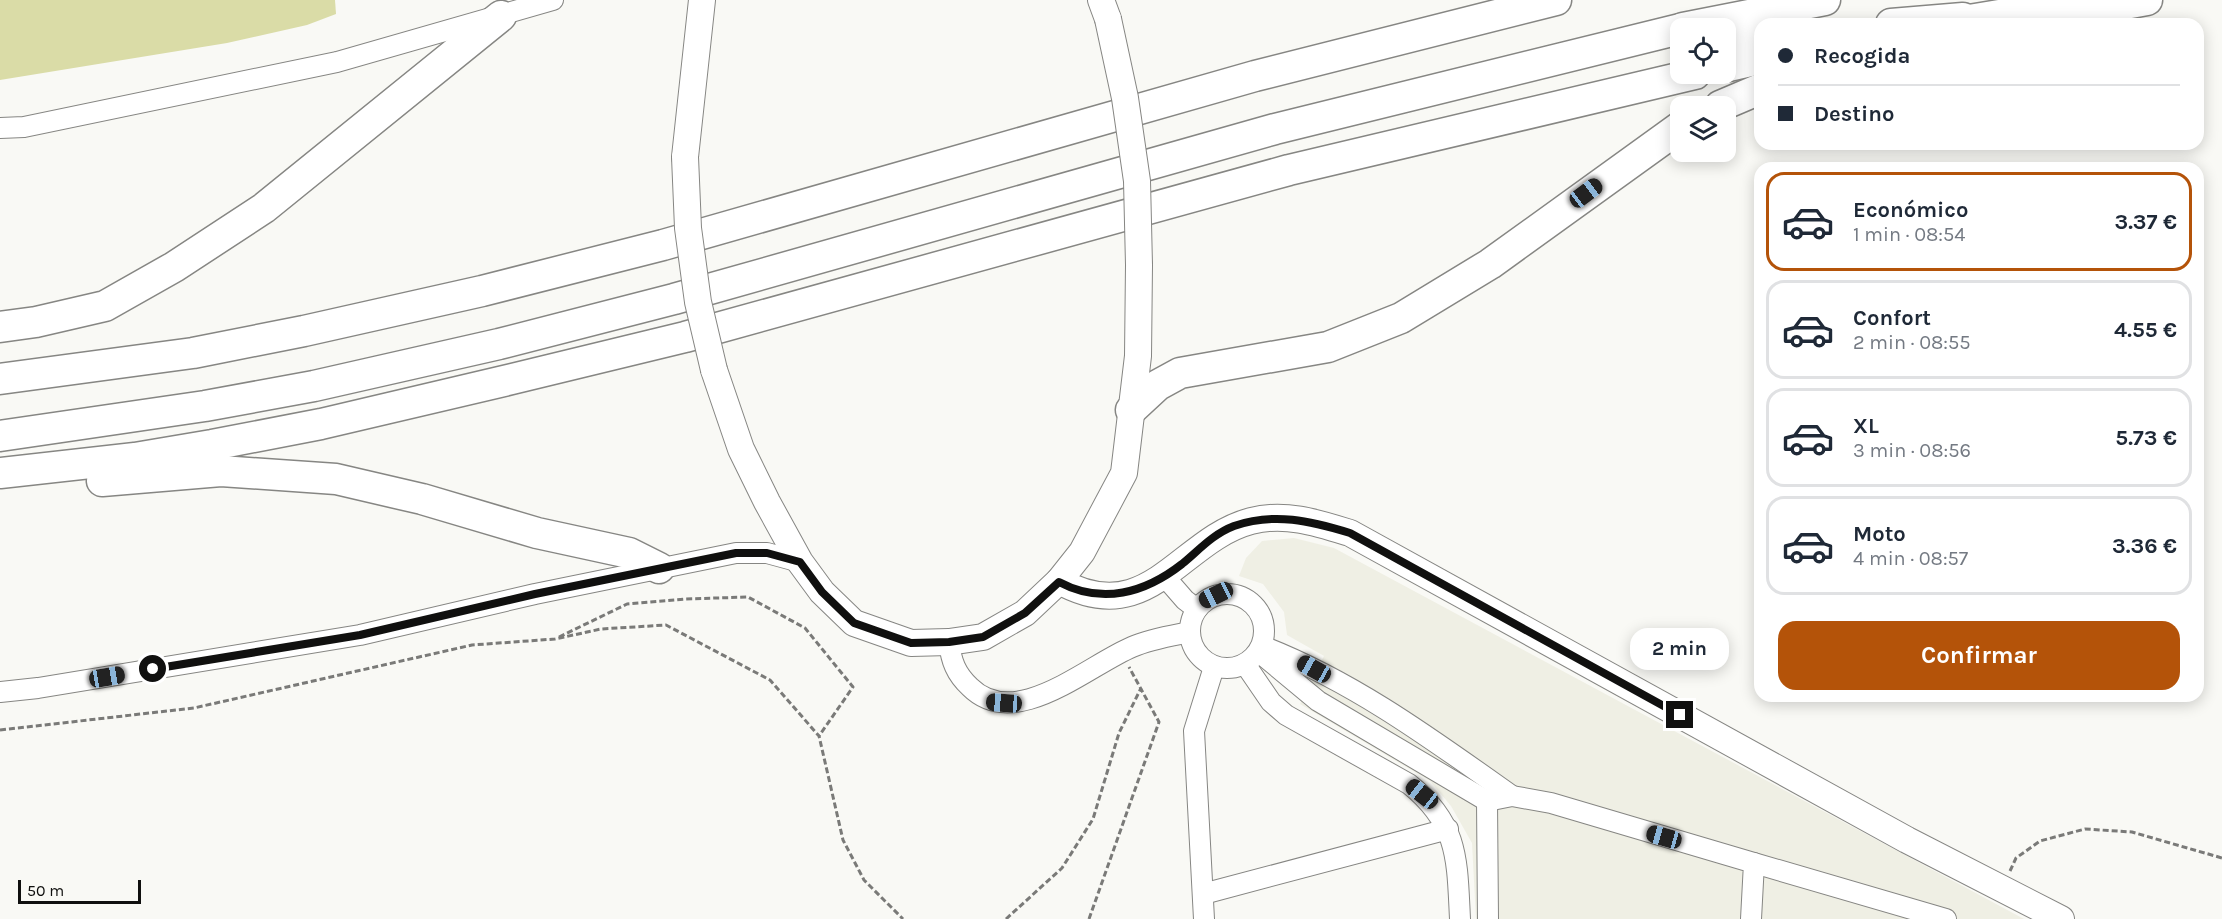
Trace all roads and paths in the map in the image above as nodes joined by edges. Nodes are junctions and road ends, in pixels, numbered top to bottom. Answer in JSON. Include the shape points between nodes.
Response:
{"nodes":[{"id":1,"x":553,"y":0,"type":"edge"},
{"id":2,"x":702,"y":0,"type":"edge"},
{"id":3,"x":1478,"y":0,"type":"edge"},
{"id":4,"x":1556,"y":0,"type":"edge"},
{"id":5,"x":1825,"y":0,"type":"edge"},
{"id":6,"x":2090,"y":0,"type":"edge"},
{"id":7,"x":2147,"y":0,"type":"edge"},
{"id":8,"x":1104,"y":9,"type":"edge"},
{"id":9,"x":501,"y":16,"type":"junction"},
{"id":10,"x":1731,"y":18,"type":"edge"},
{"id":11,"x":2013,"y":18,"type":"edge"},
{"id":12,"x":2018,"y":18,"type":"edge"},
{"id":13,"x":1670,"y":32,"type":"edge"},
{"id":14,"x":1754,"y":38,"type":"edge"},
{"id":15,"x":1736,"y":40,"type":"edge"},
{"id":16,"x":1670,"y":48,"type":"edge"},
{"id":17,"x":1754,"y":60,"type":"edge"},
{"id":18,"x":1548,"y":61,"type":"junction"},
{"id":19,"x":1736,"y":64,"type":"edge"},
{"id":20,"x":1255,"y":76,"type":"junction"},
{"id":21,"x":1670,"y":80,"type":"edge"},
{"id":22,"x":1754,"y":92,"type":"edge"},
{"id":23,"x":1736,"y":99,"type":"edge"},
{"id":24,"x":0,"y":128,"type":"edge"},
{"id":25,"x":1670,"y":134,"type":"edge"},
{"id":26,"x":0,"y":327,"type":"edge"},
{"id":27,"x":0,"y":379,"type":"edge"},
{"id":28,"x":1131,"y":410,"type":"junction"},
{"id":29,"x":0,"y":436,"type":"edge"},
{"id":30,"x":0,"y":473,"type":"edge"},
{"id":31,"x":0,"y":490,"type":"edge"},
{"id":32,"x":800,"y":562,"type":"junction"},
{"id":33,"x":659,"y":568,"type":"junction"},
{"id":34,"x":1165,"y":577,"type":"junction"},
{"id":35,"x":1059,"y":582,"type":"junction"},
{"id":36,"x":1197,"y":609,"type":"junction"},
{"id":37,"x":1190,"y":632,"type":"junction"},
{"id":38,"x":555,"y":639,"type":"junction"},
{"id":39,"x":949,"y":642,"type":"junction"},
{"id":40,"x":1121,"y":653,"type":"junction"},
{"id":41,"x":1256,"y":654,"type":"junction"},
{"id":42,"x":1214,"y":666,"type":"junction"},
{"id":43,"x":1141,"y":688,"type":"junction"},
{"id":44,"x":0,"y":692,"type":"edge"},
{"id":45,"x":0,"y":730,"type":"edge"},
{"id":46,"x":819,"y":736,"type":"junction"},
{"id":47,"x":1512,"y":796,"type":"junction"},
{"id":48,"x":1487,"y":801,"type":"junction"},
{"id":49,"x":1448,"y":829,"type":"junction"},
{"id":50,"x":2222,"y":858,"type":"edge"},
{"id":51,"x":1754,"y":863,"type":"junction"},
{"id":52,"x":2001,"y":888,"type":"junction"},
{"id":53,"x":1203,"y":894,"type":"junction"},
{"id":54,"x":903,"y":919,"type":"edge"},
{"id":55,"x":1006,"y":919,"type":"edge"},
{"id":56,"x":1089,"y":919,"type":"edge"},
{"id":57,"x":1204,"y":919,"type":"edge"},
{"id":58,"x":1460,"y":919,"type":"edge"},
{"id":59,"x":1488,"y":919,"type":"edge"},
{"id":60,"x":1751,"y":919,"type":"edge"},
{"id":61,"x":1946,"y":919,"type":"edge"},
{"id":62,"x":2061,"y":919,"type":"edge"}],
"edges":[{"from":1,"to":9,"type":"street"},
{"from":2,"to":32,"type":"main road","bridge":true,"via":[[685,157],[688,228],[698,302],[714,370],[741,449]]},
{"from":3,"to":20,"type":"highway"},
{"from":4,"to":20,"type":"highway"},
{"from":5,"to":10,"type":"highway"},
{"from":6,"to":11,"type":"highway"},
{"from":7,"to":12,"type":"highway"},
{"from":8,"to":28,"type":"main road","bridge":true,"via":[[1125,98],[1137,181],[1138,356]]},
{"from":9,"to":24,"type":"street","via":[[337,62],[24,127]]},
{"from":9,"to":26,"type":"highway","via":[[264,208],[174,267],[105,306]]},
{"from":13,"to":18,"type":"highway"},
{"from":14,"to":15,"type":"highway"},
{"from":16,"to":18,"type":"highway"},
{"from":17,"to":19,"type":"highway"},
{"from":18,"to":29,"type":"highway","via":[[1275,129],[674,299],[499,344],[314,386]]},
{"from":20,"to":27,"type":"highway","via":[[663,245],[482,291],[193,353]]},
{"from":21,"to":30,"type":"highway","via":[[1289,170],[685,337],[512,379],[212,445]]},
{"from":22,"to":23,"type":"highway"},
{"from":25,"to":28,"type":"highway","via":[[1490,264],[1401,318],[1328,347],[1180,373],[1158,385]]},
{"from":28,"to":35,"type":"main road","via":[[1124,473],[1082,552]]},
{"from":31,"to":33,"type":"highway","via":[[220,471],[336,479],[537,533],[629,553]]},
{"from":32,"to":33,"type":"street","via":[[767,553],[736,553]]},
{"from":32,"to":39,"type":"main road","via":[[822,592],[854,623],[911,643]]},
{"from":33,"to":44,"type":"street","via":[[360,635]]},
{"from":34,"to":35,"type":"main road","via":[[1113,595],[1075,590]]},
{"from":34,"to":36,"type":"street"},
{"from":34,"to":52,"type":"main road","via":[[1211,539],[1254,520],[1279,517],[1312,521],[1350,533]]},
{"from":35,"to":39,"type":"main road","via":[[1025,613],[983,637]]},
{"from":36,"to":37,"type":"street"},
{"from":36,"to":41,"type":"street","via":[[1216,595],[1228,593],[1246,599],[1264,622],[1265,634]]},
{"from":37,"to":40,"type":"street","via":[[1148,641]]},
{"from":37,"to":42,"type":"street","via":[[1197,653]]},
{"from":38,"to":45,"type":"path","via":[[472,645],[194,708]]},
{"from":38,"to":46,"type":"path","via":[[601,629],[666,625],[770,680]]},
{"from":38,"to":46,"type":"path","via":[[627,604],[748,597],[806,628],[853,687]]},
{"from":39,"to":40,"type":"street","via":[[951,660],[972,690],[992,702],[1016,704],[1034,699]]},
{"from":40,"to":43,"type":"path"},
{"from":41,"to":42,"type":"street","via":[[1225,669]]},
{"from":41,"to":47,"type":"street","via":[[1295,659],[1394,715]]},
{"from":41,"to":48,"type":"street","via":[[1318,702]]},
{"from":41,"to":49,"type":"street","via":[[1270,702],[1286,715],[1409,784],[1422,794]]},
{"from":42,"to":53,"type":"street","via":[[1194,731]]},
{"from":43,"to":55,"type":"path","via":[[1119,733],[1094,819],[1062,868]]},
{"from":43,"to":56,"type":"path","via":[[1159,722]]},
{"from":46,"to":54,"type":"path","via":[[843,840],[864,880]]},
{"from":47,"to":48,"type":"street"},
{"from":47,"to":51,"type":"street","via":[[1551,803]]},
{"from":48,"to":59,"type":"street"},
{"from":49,"to":53,"type":"street"},
{"from":49,"to":58,"type":"street","via":[[1455,850]]},
{"from":50,"to":52,"type":"path","via":[[2132,832],[2085,829],[2040,841],[2016,858]]},
{"from":51,"to":60,"type":"street"},
{"from":51,"to":61,"type":"street"},
{"from":52,"to":62,"type":"main road"},
{"from":53,"to":57,"type":"street"}]}
